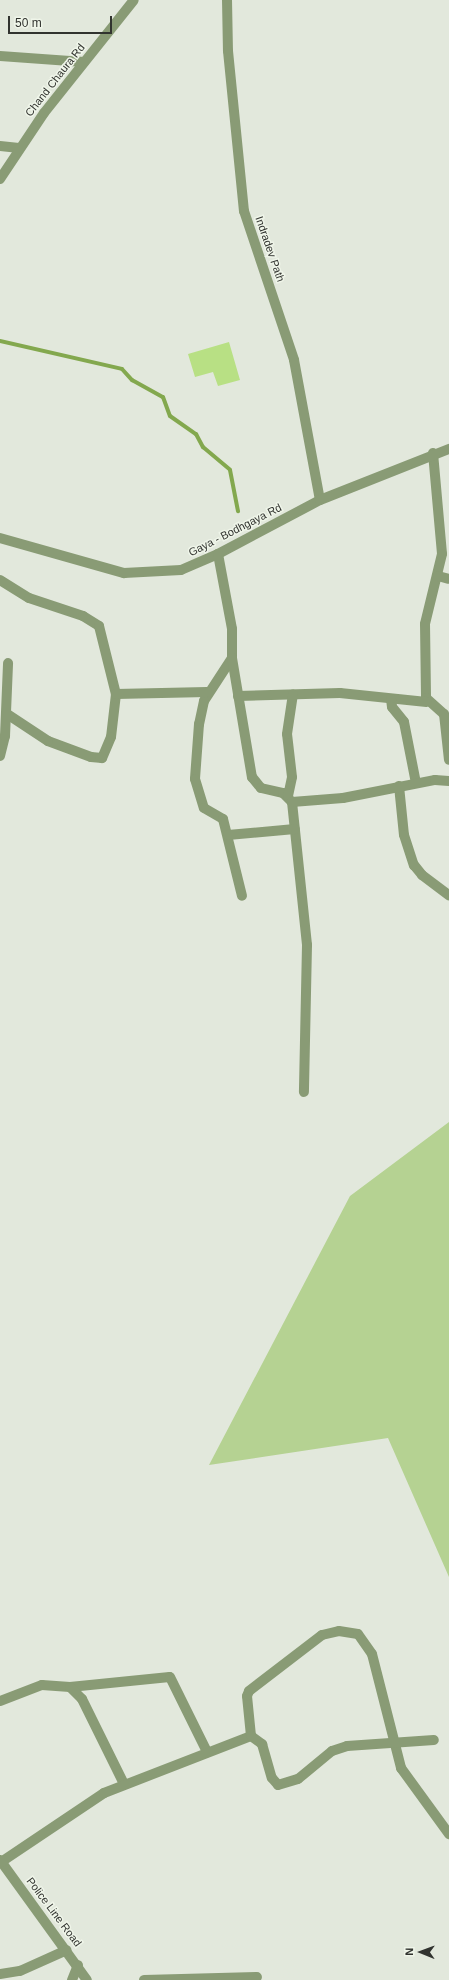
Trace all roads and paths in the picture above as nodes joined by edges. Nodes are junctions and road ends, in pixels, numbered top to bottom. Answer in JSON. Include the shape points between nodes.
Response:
{"nodes":[{"id":1,"x":134,"y":0,"type":"edge"},
{"id":2,"x":227,"y":0,"type":"edge"},
{"id":3,"x":0,"y":56,"type":"edge"},
{"id":4,"x":84,"y":62,"type":"junction"},
{"id":5,"x":0,"y":146,"type":"edge"},
{"id":6,"x":19,"y":148,"type":"junction"},
{"id":7,"x":0,"y":179,"type":"edge"},
{"id":8,"x":449,"y":449,"type":"edge"},
{"id":9,"x":433,"y":454,"type":"junction"},
{"id":10,"x":320,"y":500,"type":"junction"},
{"id":11,"x":0,"y":538,"type":"edge"},
{"id":12,"x":218,"y":554,"type":"junction"},
{"id":13,"x":438,"y":576,"type":"junction"},
{"id":14,"x":449,"y":579,"type":"edge"},
{"id":15,"x":0,"y":580,"type":"edge"},
{"id":16,"x":232,"y":658,"type":"junction"},
{"id":17,"x":8,"y":662,"type":"dead end"},
{"id":18,"x":207,"y":692,"type":"junction"},
{"id":19,"x":116,"y":694,"type":"junction"},
{"id":20,"x":293,"y":694,"type":"junction"},
{"id":21,"x":238,"y":696,"type":"junction"},
{"id":22,"x":391,"y":698,"type":"junction"},
{"id":23,"x":427,"y":702,"type":"junction"},
{"id":24,"x":7,"y":714,"type":"junction"},
{"id":25,"x":0,"y":755,"type":"edge"},
{"id":26,"x":449,"y":755,"type":"edge"},
{"id":27,"x":449,"y":781,"type":"edge"},
{"id":28,"x":416,"y":783,"type":"junction"},
{"id":29,"x":400,"y":786,"type":"junction"},
{"id":30,"x":290,"y":799,"type":"junction"},
{"id":31,"x":295,"y":829,"type":"junction"},
{"id":32,"x":228,"y":836,"type":"junction"},
{"id":33,"x":449,"y":895,"type":"edge"},
{"id":34,"x":242,"y":896,"type":"dead end"},
{"id":35,"x":304,"y":1092,"type":"dead end"},
{"id":36,"x":70,"y":1687,"type":"junction"},
{"id":37,"x":0,"y":1701,"type":"edge"},
{"id":38,"x":251,"y":1736,"type":"junction"},
{"id":39,"x":434,"y":1740,"type":"dead end"},
{"id":40,"x":394,"y":1742,"type":"junction"},
{"id":41,"x":206,"y":1752,"type":"junction"},
{"id":42,"x":124,"y":1784,"type":"junction"},
{"id":43,"x":449,"y":1834,"type":"edge"},
{"id":44,"x":1,"y":1861,"type":"edge"},
{"id":45,"x":67,"y":1950,"type":"junction"},
{"id":46,"x":78,"y":1965,"type":"junction"},
{"id":47,"x":0,"y":1974,"type":"edge"},
{"id":48,"x":258,"y":1976,"type":"dead end"},
{"id":49,"x":72,"y":1980,"type":"edge"},
{"id":50,"x":87,"y":1980,"type":"edge"},
{"id":51,"x":144,"y":1980,"type":"edge"}],
"edges":[{"from":1,"to":4,"type":"street","name":"Chand Chaura Rd"},
{"from":2,"to":10,"type":"street","name":"Indradev Path","via":[[228,51],[244,211],[294,360]]},
{"from":3,"to":4,"type":"street"},
{"from":4,"to":6,"type":"street","name":"Chand Chaura Rd"},
{"from":5,"to":6,"type":"street"},
{"from":6,"to":7,"type":"street","name":"Chand Chaura Rd"},
{"from":8,"to":9,"type":"street","name":"Gaya - Bodhgaya Rd"},
{"from":9,"to":10,"type":"street","name":"Gaya - Bodhgaya Rd"},
{"from":9,"to":13,"type":"street","via":[[442,554]]},
{"from":10,"to":12,"type":"street","name":"Gaya - Bodhgaya Rd"},
{"from":11,"to":12,"type":"street","name":"Gaya - Bodhgaya Rd","via":[[24,542],[88,565],[137,575],[181,570]]},
{"from":12,"to":16,"type":"street","via":[[232,629]]},
{"from":13,"to":14,"type":"street"},
{"from":13,"to":23,"type":"street","via":[[424,624]]},
{"from":15,"to":19,"type":"street","via":[[29,598],[83,616],[99,626]]},
{"from":16,"to":18,"type":"street"},
{"from":16,"to":21,"type":"street"},
{"from":17,"to":24,"type":"street"},
{"from":18,"to":19,"type":"street"},
{"from":18,"to":32,"type":"street","via":[[199,724],[196,785],[204,808],[219,815]]},
{"from":19,"to":24,"type":"street","via":[[111,737],[102,758],[91,757],[48,741]]},
{"from":20,"to":21,"type":"street"},
{"from":20,"to":22,"type":"street","via":[[340,693]]},
{"from":20,"to":30,"type":"street","via":[[287,734],[292,769]]},
{"from":21,"to":30,"type":"street","via":[[252,777],[261,788]]},
{"from":22,"to":23,"type":"street"},
{"from":22,"to":28,"type":"street","via":[[392,707],[404,722]]},
{"from":23,"to":26,"type":"street","via":[[444,714]]},
{"from":24,"to":25,"type":"street"},
{"from":27,"to":28,"type":"street"},
{"from":28,"to":29,"type":"street"},
{"from":29,"to":30,"type":"street","via":[[343,798]]},
{"from":29,"to":33,"type":"street","via":[[404,835],[414,865],[422,875]]},
{"from":30,"to":31,"type":"street"},
{"from":31,"to":32,"type":"street"},
{"from":31,"to":35,"type":"street","via":[[307,945]]},
{"from":32,"to":34,"type":"street"},
{"from":36,"to":37,"type":"street","via":[[42,1686]]},
{"from":36,"to":41,"type":"street","via":[[170,1677]]},
{"from":36,"to":42,"type":"street","via":[[82,1698]]},
{"from":38,"to":40,"type":"street","via":[[262,1744],[272,1778],[278,1785],[298,1779],[332,1751],[347,1746]]},
{"from":38,"to":40,"type":"street","via":[[247,1696],[249,1691],[322,1635],[330,1631],[350,1631],[367,1643],[372,1654]]},
{"from":38,"to":41,"type":"street"},
{"from":39,"to":40,"type":"street"},
{"from":40,"to":43,"type":"street","via":[[396,1757],[409,1781]]},
{"from":41,"to":42,"type":"street"},
{"from":42,"to":44,"type":"street","via":[[89,1802]]},
{"from":44,"to":45,"type":"street","name":"Police Line Road"},
{"from":45,"to":46,"type":"street","name":"Police Line Road"},
{"from":45,"to":47,"type":"street","via":[[20,1971]]},
{"from":46,"to":49,"type":"street"},
{"from":46,"to":50,"type":"street","name":"Police Line Road"},
{"from":48,"to":51,"type":"street"}]}
